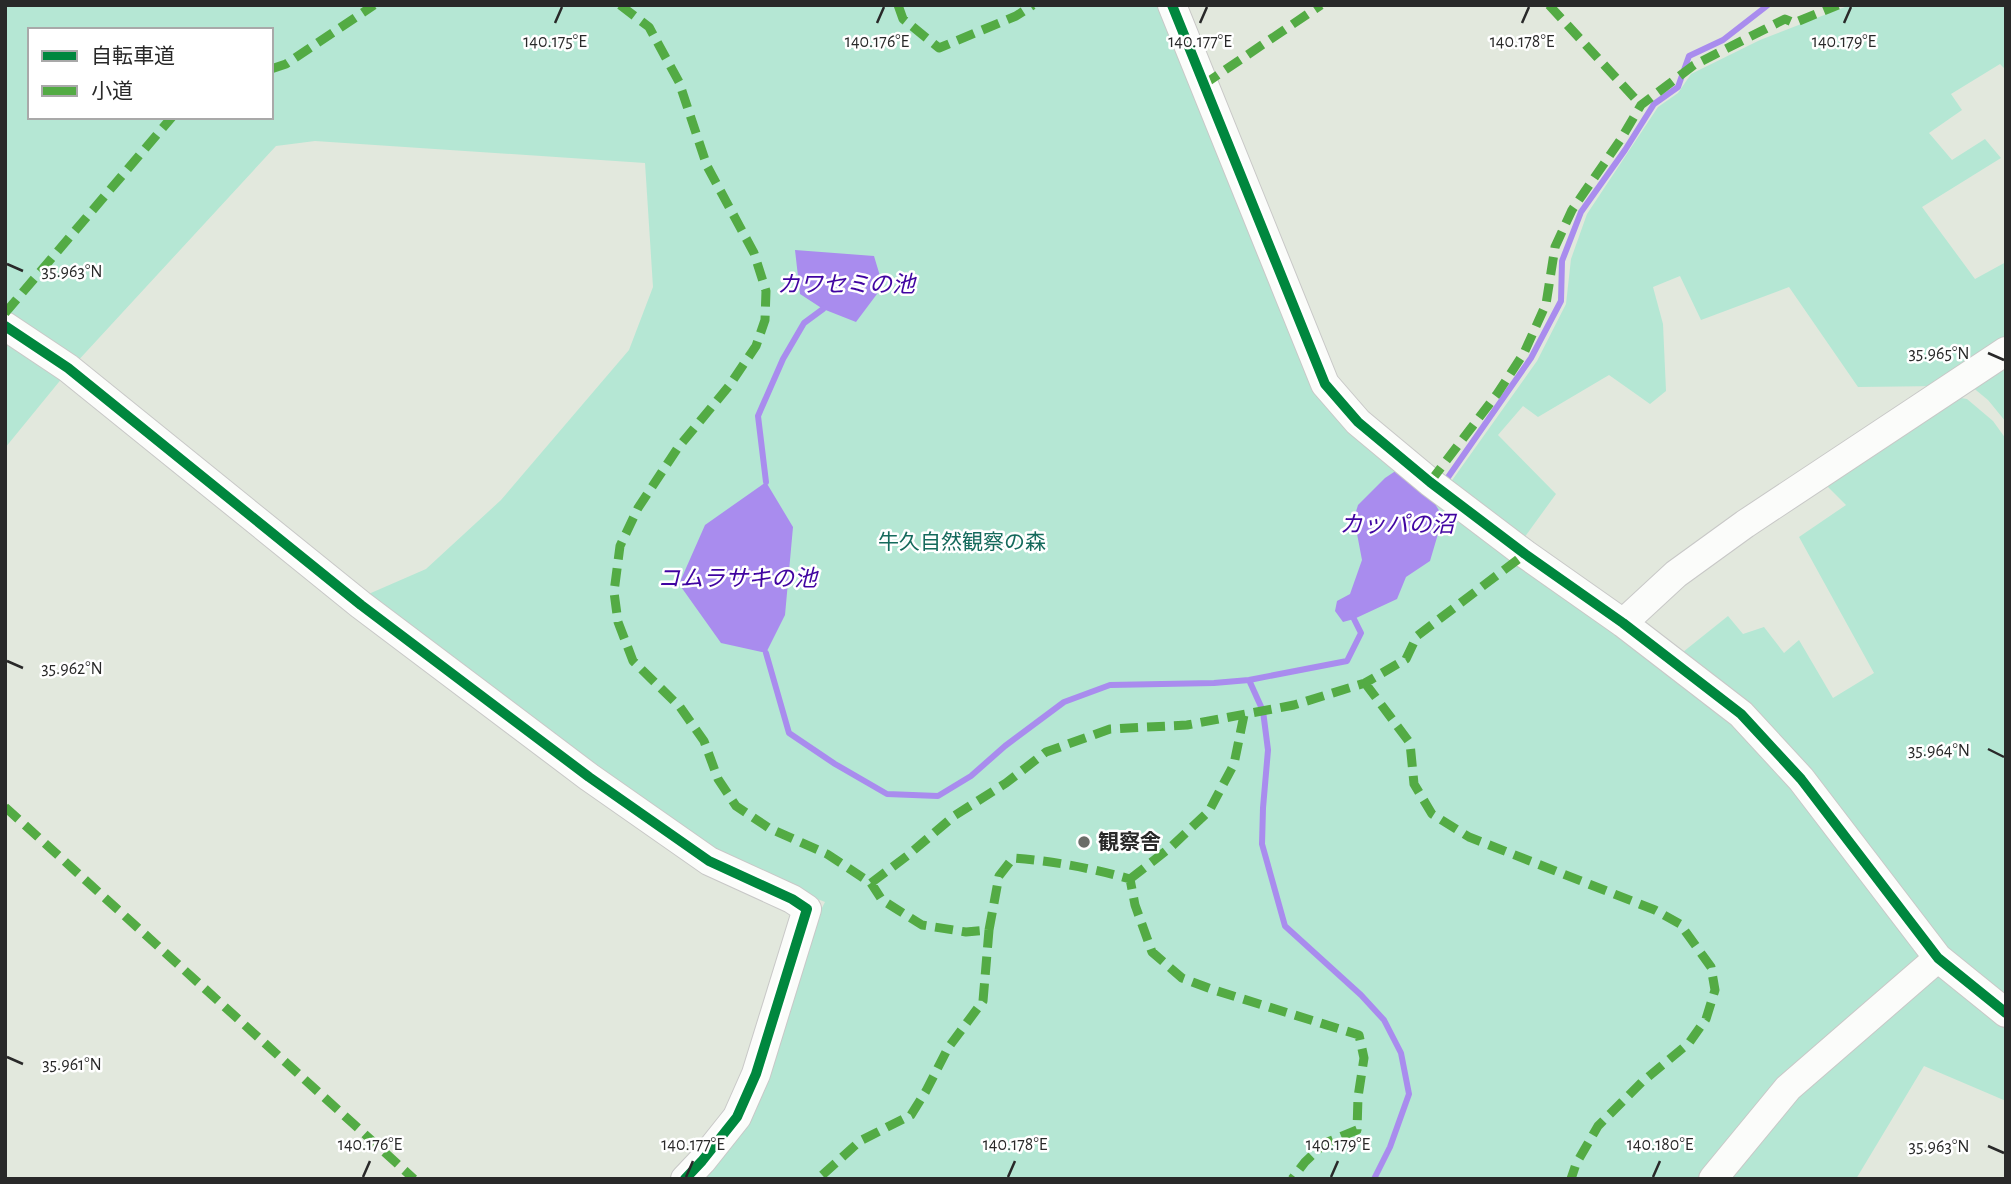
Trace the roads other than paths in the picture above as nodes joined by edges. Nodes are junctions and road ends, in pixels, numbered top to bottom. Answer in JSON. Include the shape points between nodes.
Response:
{"nodes":[{"id":1,"x":1172,"y":5,"type":"edge"},
{"id":2,"x":5,"y":326,"type":"edge"},
{"id":3,"x":2006,"y":351,"type":"edge"},
{"id":4,"x":1623,"y":623,"type":"junction"},
{"id":5,"x":1938,"y":958,"type":"junction"},
{"id":6,"x":2006,"y":1013,"type":"edge"},
{"id":7,"x":685,"y":1179,"type":"edge"},
{"id":8,"x":1713,"y":1179,"type":"edge"}],
"edges":[{"from":1,"to":4,"type":"street","via":[[1325,384],[1357,422],[1430,482]]},
{"from":2,"to":7,"type":"street","via":[[68,368],[360,605],[589,777],[709,861],[807,909],[756,1074],[737,1117]]},
{"from":3,"to":4,"type":"street","via":[[1745,524],[1676,574]]},
{"from":4,"to":5,"type":"street","via":[[1741,714],[1801,779]]},
{"from":5,"to":6,"type":"street"},
{"from":5,"to":8,"type":"street","via":[[1788,1088]]}]}
